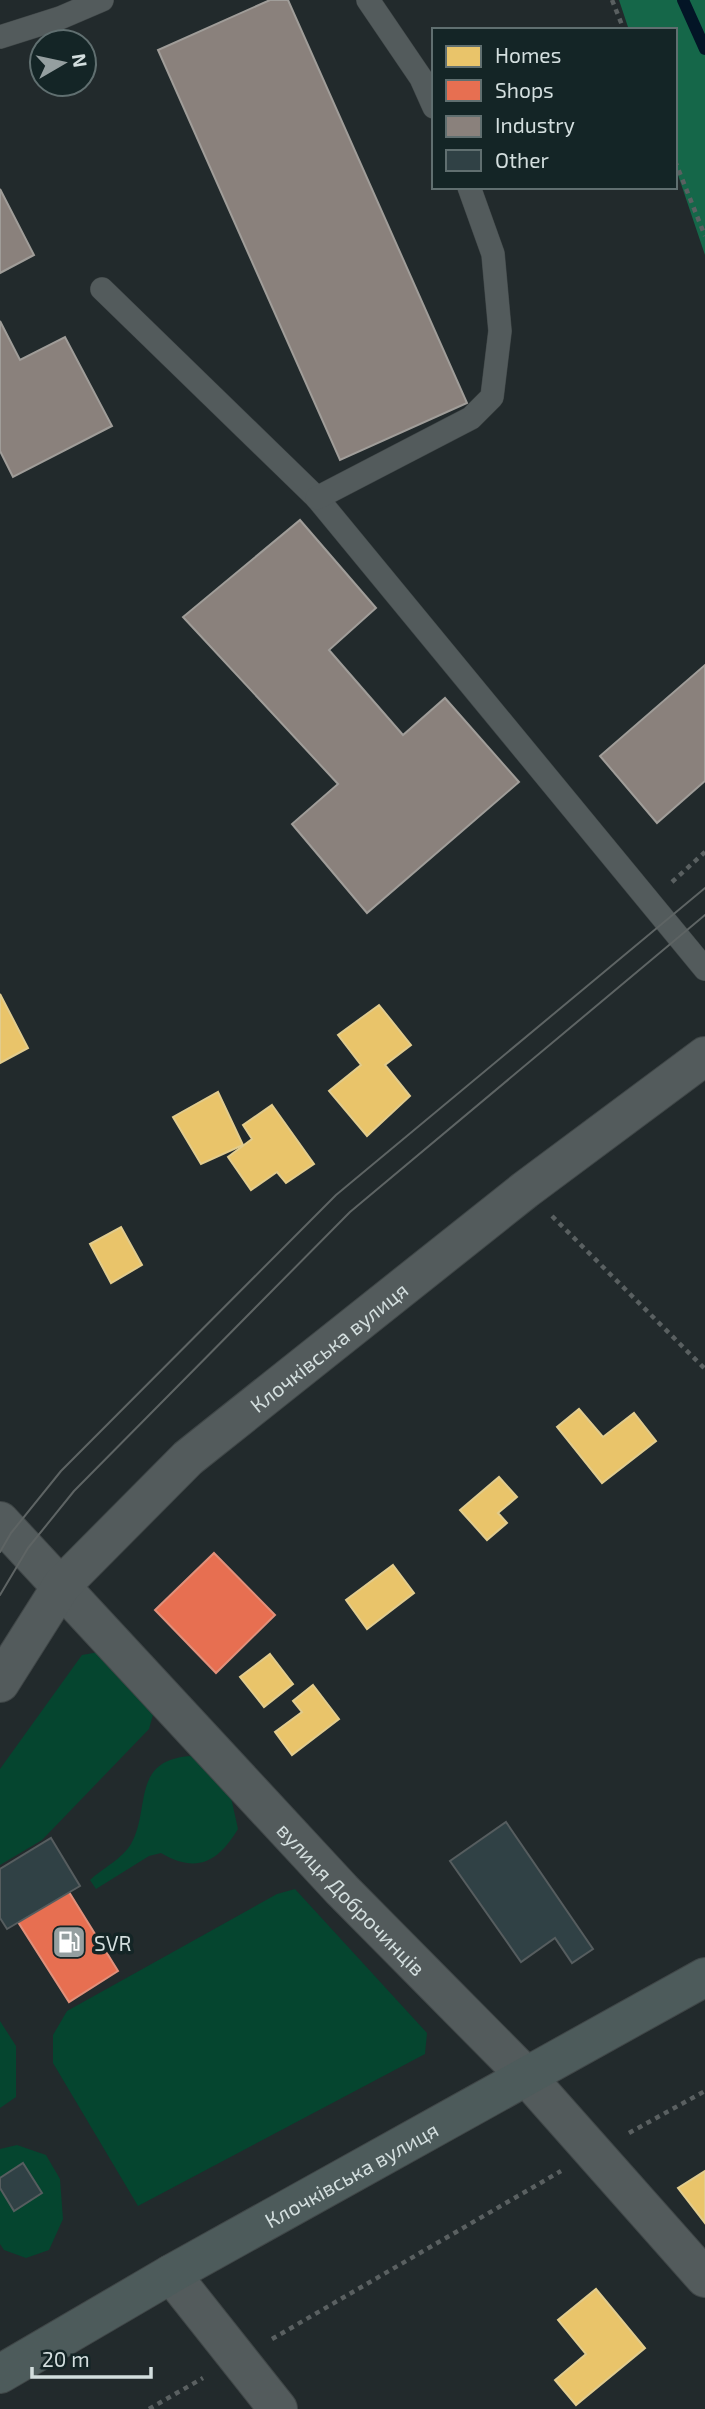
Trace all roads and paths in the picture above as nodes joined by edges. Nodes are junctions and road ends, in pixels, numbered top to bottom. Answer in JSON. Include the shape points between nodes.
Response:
{"nodes":[{"id":1,"x":102,"y":0,"type":"edge"},
{"id":2,"x":368,"y":0,"type":"edge"},
{"id":3,"x":612,"y":0,"type":"edge"},
{"id":4,"x":623,"y":28,"type":"edge"},
{"id":5,"x":0,"y":37,"type":"edge"},
{"id":6,"x":432,"y":103,"type":"edge"},
{"id":7,"x":677,"y":166,"type":"edge"},
{"id":8,"x":471,"y":189,"type":"edge"},
{"id":9,"x":705,"y":236,"type":"edge"},
{"id":10,"x":102,"y":289,"type":"dead end"},
{"id":11,"x":317,"y":498,"type":"junction"},
{"id":12,"x":705,"y":852,"type":"edge"},
{"id":13,"x":650,"y":901,"type":"junction"},
{"id":14,"x":705,"y":969,"type":"edge"},
{"id":15,"x":705,"y":1056,"type":"edge"},
{"id":16,"x":525,"y":1190,"type":"junction"},
{"id":17,"x":705,"y":1369,"type":"edge"},
{"id":18,"x":0,"y":1521,"type":"edge"},
{"id":19,"x":62,"y":1585,"type":"junction"},
{"id":20,"x":0,"y":1683,"type":"edge"},
{"id":21,"x":705,"y":1977,"type":"edge"},
{"id":22,"x":526,"y":2077,"type":"junction"},
{"id":23,"x":705,"y":2091,"type":"edge"},
{"id":24,"x":595,"y":2152,"type":"junction"},
{"id":25,"x":171,"y":2274,"type":"junction"},
{"id":26,"x":705,"y":2278,"type":"edge"},
{"id":27,"x":237,"y":2359,"type":"junction"},
{"id":28,"x":0,"y":2374,"type":"edge"},
{"id":29,"x":149,"y":2409,"type":"edge"},
{"id":30,"x":278,"y":2409,"type":"edge"}],
"edges":[{"from":1,"to":5,"type":"lane"},
{"from":2,"to":6,"type":"lane","via":[[421,78]]},
{"from":3,"to":4,"type":"path"},
{"from":7,"to":9,"type":"path"},
{"from":8,"to":11,"type":"lane","via":[[493,254],[500,331],[492,397],[471,418]]},
{"from":10,"to":11,"type":"lane"},
{"from":11,"to":13,"type":"lane"},
{"from":12,"to":13,"type":"path"},
{"from":13,"to":14,"type":"lane"},
{"from":15,"to":16,"type":"street","name":"Клочківська вулиця"},
{"from":16,"to":17,"type":"path"},
{"from":16,"to":19,"type":"street","name":"Клочківська вулиця","via":[[188,1458]]},
{"from":18,"to":19,"type":"street","name":"вулиця Доброчинців"},
{"from":19,"to":20,"type":"street","name":"Клочківська вулиця"},
{"from":19,"to":22,"type":"street","name":"вулиця Доброчинців","via":[[342,1890]]},
{"from":21,"to":22,"type":"main road","name":"Клочківська вулиця"},
{"from":22,"to":24,"type":"street","name":"вулиця Доброчинців"},
{"from":22,"to":25,"type":"main road","name":"Клочківська вулиця"},
{"from":23,"to":24,"type":"path"},
{"from":24,"to":26,"type":"street","name":"вулиця Доброчинців"},
{"from":24,"to":27,"type":"path"},
{"from":25,"to":27,"type":"street"},
{"from":25,"to":28,"type":"main road","name":"Клочківська вулиця"},
{"from":27,"to":29,"type":"path"},
{"from":27,"to":30,"type":"street"}]}
